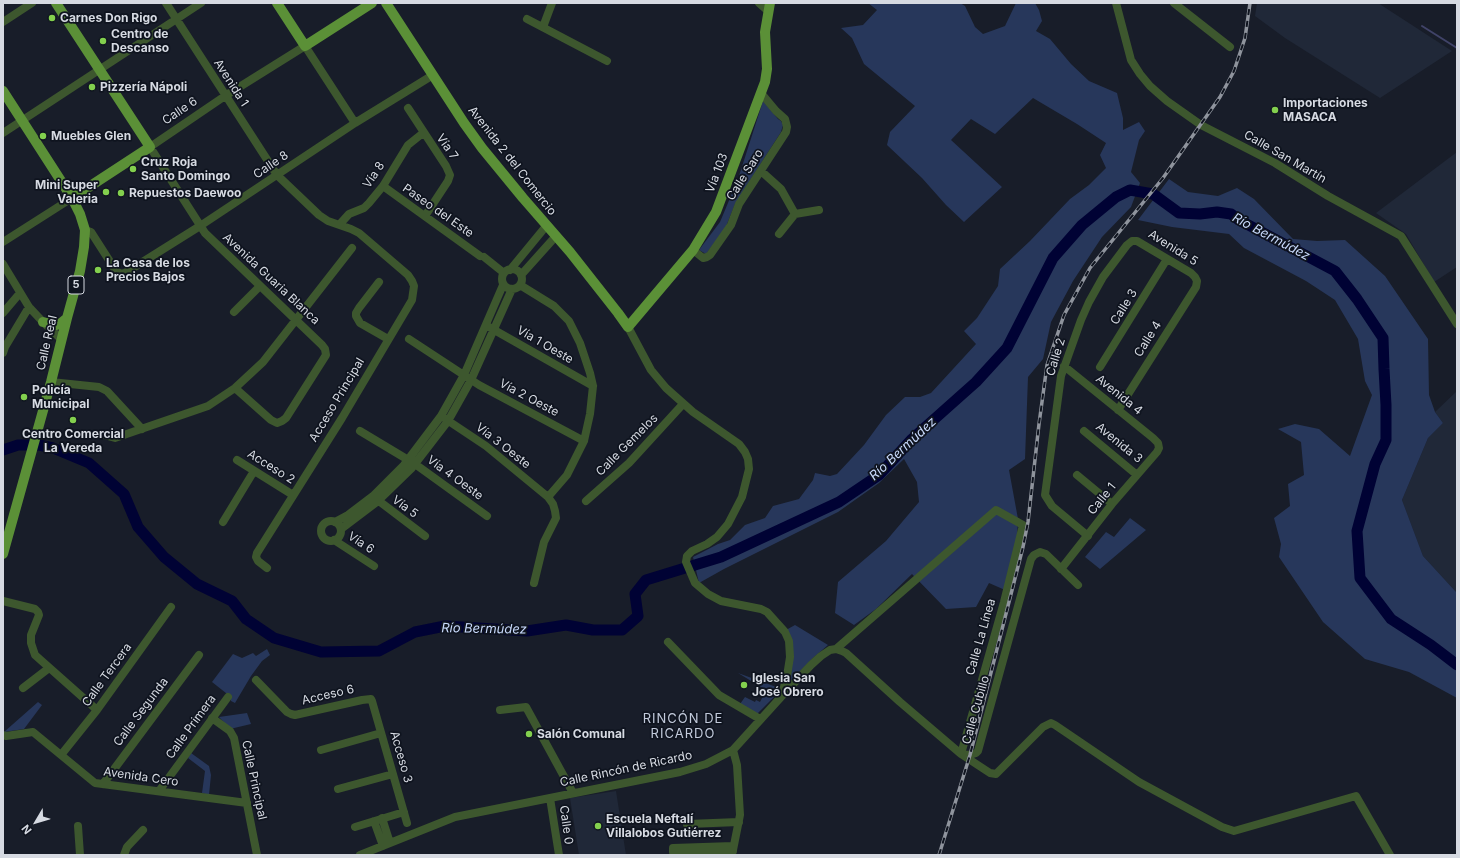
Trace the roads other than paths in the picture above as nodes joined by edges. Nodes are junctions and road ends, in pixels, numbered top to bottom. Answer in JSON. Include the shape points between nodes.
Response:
{"nodes":[{"id":1,"x":32,"y":3,"type":"edge"},
{"id":2,"x":56,"y":3,"type":"edge"},
{"id":3,"x":166,"y":3,"type":"edge"},
{"id":4,"x":201,"y":3,"type":"edge"},
{"id":5,"x":277,"y":3,"type":"edge"},
{"id":6,"x":372,"y":3,"type":"edge"},
{"id":7,"x":386,"y":3,"type":"edge"},
{"id":8,"x":552,"y":3,"type":"edge"},
{"id":9,"x":759,"y":3,"type":"edge"},
{"id":10,"x":1116,"y":3,"type":"edge"},
{"id":11,"x":1174,"y":3,"type":"edge"},
{"id":12,"x":769,"y":7,"type":"edge"},
{"id":13,"x":176,"y":19,"type":"junction"},
{"id":14,"x":527,"y":19,"type":"dead end"},
{"id":15,"x":3,"y":22,"type":"edge"},
{"id":16,"x":543,"y":27,"type":"junction"},
{"id":17,"x":305,"y":46,"type":"junction"},
{"id":18,"x":1230,"y":47,"type":"dead end"},
{"id":19,"x":607,"y":61,"type":"dead end"},
{"id":20,"x":100,"y":69,"type":"junction"},
{"id":21,"x":433,"y":75,"type":"junction"},
{"id":22,"x":3,"y":91,"type":"edge"},
{"id":23,"x":761,"y":93,"type":"junction"},
{"id":24,"x":225,"y":96,"type":"junction"},
{"id":25,"x":408,"y":108,"type":"dead end"},
{"id":26,"x":22,"y":120,"type":"junction"},
{"id":27,"x":355,"y":123,"type":"junction"},
{"id":28,"x":3,"y":132,"type":"edge"},
{"id":29,"x":423,"y":133,"type":"junction"},
{"id":30,"x":150,"y":147,"type":"junction"},
{"id":31,"x":761,"y":171,"type":"junction"},
{"id":32,"x":278,"y":175,"type":"junction"},
{"id":33,"x":383,"y":186,"type":"junction"},
{"id":34,"x":72,"y":198,"type":"junction"},
{"id":35,"x":819,"y":210,"type":"dead end"},
{"id":36,"x":796,"y":214,"type":"junction"},
{"id":37,"x":425,"y":216,"type":"junction"},
{"id":38,"x":340,"y":224,"type":"junction"},
{"id":39,"x":200,"y":226,"type":"junction"},
{"id":40,"x":547,"y":226,"type":"junction"},
{"id":41,"x":85,"y":230,"type":"junction"},
{"id":42,"x":779,"y":234,"type":"dead end"},
{"id":43,"x":556,"y":236,"type":"junction"},
{"id":44,"x":3,"y":242,"type":"edge"},
{"id":45,"x":1132,"y":242,"type":"joint"},
{"id":46,"x":352,"y":248,"type":"dead end"},
{"id":47,"x":693,"y":250,"type":"junction"},
{"id":48,"x":1167,"y":259,"type":"junction"},
{"id":49,"x":3,"y":264,"type":"edge"},
{"id":50,"x":507,"y":271,"type":"junction"},
{"id":51,"x":521,"y":275,"type":"junction"},
{"id":52,"x":1197,"y":281,"type":"joint"},
{"id":53,"x":379,"y":282,"type":"dead end"},
{"id":54,"x":503,"y":284,"type":"junction"},
{"id":55,"x":520,"y":284,"type":"junction"},
{"id":56,"x":260,"y":286,"type":"junction"},
{"id":57,"x":512,"y":289,"type":"junction"},
{"id":58,"x":20,"y":293,"type":"junction"},
{"id":59,"x":29,"y":306,"type":"junction"},
{"id":60,"x":234,"y":312,"type":"dead end"},
{"id":61,"x":3,"y":313,"type":"edge"},
{"id":62,"x":66,"y":318,"type":"junction"},
{"id":63,"x":296,"y":320,"type":"junction"},
{"id":64,"x":43,"y":322,"type":"junction"},
{"id":65,"x":1457,"y":324,"type":"edge"},
{"id":66,"x":490,"y":327,"type":"junction"},
{"id":67,"x":628,"y":327,"type":"junction"},
{"id":68,"x":61,"y":339,"type":"junction"},
{"id":69,"x":388,"y":339,"type":"junction"},
{"id":70,"x":409,"y":339,"type":"dead end"},
{"id":71,"x":3,"y":353,"type":"edge"},
{"id":72,"x":1064,"y":366,"type":"junction"},
{"id":73,"x":1100,"y":367,"type":"dead end"},
{"id":74,"x":468,"y":377,"type":"junction"},
{"id":75,"x":52,"y":382,"type":"junction"},
{"id":76,"x":593,"y":386,"type":"junction"},
{"id":77,"x":236,"y":388,"type":"junction"},
{"id":78,"x":683,"y":404,"type":"junction"},
{"id":79,"x":1118,"y":410,"type":"junction"},
{"id":80,"x":445,"y":418,"type":"junction"},
{"id":81,"x":142,"y":429,"type":"junction"},
{"id":82,"x":360,"y":431,"type":"dead end"},
{"id":83,"x":1084,"y":431,"type":"dead end"},
{"id":84,"x":104,"y":435,"type":"dead end"},
{"id":85,"x":584,"y":441,"type":"junction"},
{"id":86,"x":1158,"y":443,"type":"joint"},
{"id":87,"x":237,"y":460,"type":"dead end"},
{"id":88,"x":412,"y":462,"type":"junction"},
{"id":89,"x":254,"y":471,"type":"junction"},
{"id":90,"x":1077,"y":475,"type":"dead end"},
{"id":91,"x":1137,"y":475,"type":"junction"},
{"id":92,"x":293,"y":495,"type":"junction"},
{"id":93,"x":548,"y":497,"type":"junction"},
{"id":94,"x":375,"y":498,"type":"junction"},
{"id":95,"x":586,"y":500,"type":"dead end"},
{"id":96,"x":1112,"y":504,"type":"junction"},
{"id":97,"x":486,"y":516,"type":"dead end"},
{"id":98,"x":223,"y":522,"type":"dead end"},
{"id":99,"x":335,"y":522,"type":"junction"},
{"id":100,"x":341,"y":529,"type":"junction"},
{"id":101,"x":425,"y":536,"type":"dead end"},
{"id":102,"x":1088,"y":536,"type":"junction"},
{"id":103,"x":334,"y":540,"type":"junction"},
{"id":104,"x":3,"y":554,"type":"edge"},
{"id":105,"x":374,"y":566,"type":"dead end"},
{"id":106,"x":267,"y":568,"type":"dead end"},
{"id":107,"x":1061,"y":569,"type":"junction"},
{"id":108,"x":534,"y":583,"type":"dead end"},
{"id":109,"x":1078,"y":585,"type":"dead end"},
{"id":110,"x":3,"y":601,"type":"edge"},
{"id":111,"x":172,"y":607,"type":"dead end"},
{"id":112,"x":668,"y":642,"type":"dead end"},
{"id":113,"x":836,"y":649,"type":"junction"},
{"id":114,"x":199,"y":655,"type":"dead end"},
{"id":115,"x":49,"y":668,"type":"junction"},
{"id":116,"x":256,"y":680,"type":"dead end"},
{"id":117,"x":23,"y":688,"type":"dead end"},
{"id":118,"x":228,"y":697,"type":"dead end"},
{"id":119,"x":781,"y":697,"type":"junction"},
{"id":120,"x":370,"y":699,"type":"joint"},
{"id":121,"x":97,"y":710,"type":"junction"},
{"id":122,"x":500,"y":710,"type":"dead end"},
{"id":123,"x":212,"y":718,"type":"junction"},
{"id":124,"x":760,"y":719,"type":"junction"},
{"id":125,"x":381,"y":733,"type":"junction"},
{"id":126,"x":3,"y":735,"type":"edge"},
{"id":127,"x":321,"y":750,"type":"dead end"},
{"id":128,"x":733,"y":750,"type":"junction"},
{"id":129,"x":961,"y":754,"type":"junction"},
{"id":130,"x":61,"y":755,"type":"junction"},
{"id":131,"x":393,"y":774,"type":"junction"},
{"id":132,"x":102,"y":784,"type":"junction"},
{"id":133,"x":338,"y":789,"type":"dead end"},
{"id":134,"x":159,"y":791,"type":"junction"},
{"id":135,"x":573,"y":793,"type":"junction"},
{"id":136,"x":550,"y":798,"type":"junction"},
{"id":137,"x":246,"y":803,"type":"junction"},
{"id":138,"x":404,"y":812,"type":"junction"},
{"id":139,"x":382,"y":818,"type":"junction"},
{"id":140,"x":374,"y":821,"type":"junction"},
{"id":141,"x":739,"y":822,"type":"junction"},
{"id":142,"x":407,"y":823,"type":"dead end"},
{"id":143,"x":687,"y":824,"type":"dead end"},
{"id":144,"x":78,"y":826,"type":"dead end"},
{"id":145,"x":355,"y":827,"type":"dead end"},
{"id":146,"x":143,"y":830,"type":"dead end"},
{"id":147,"x":386,"y":845,"type":"junction"},
{"id":148,"x":733,"y":851,"type":"edge"},
{"id":149,"x":80,"y":855,"type":"edge"},
{"id":150,"x":124,"y":855,"type":"edge"},
{"id":151,"x":257,"y":855,"type":"edge"},
{"id":152,"x":360,"y":855,"type":"edge"},
{"id":153,"x":559,"y":855,"type":"edge"},
{"id":154,"x":1390,"y":855,"type":"edge"}],
"edges":[{"from":1,"to":15,"type":"street"},
{"from":2,"to":20,"type":"main road"},
{"from":3,"to":13,"type":"street","name":"Avenida 1"},
{"from":4,"to":13,"type":"street"},
{"from":5,"to":17,"type":"main road"},
{"from":6,"to":17,"type":"main road","name":"Calle 6"},
{"from":7,"to":21,"type":"main road","name":"Avenida 2 del Comercio"},
{"from":8,"to":16,"type":"street"},
{"from":9,"to":12,"type":"street"},
{"from":10,"to":65,"type":"street","name":"Calle San Martín","via":[[1132,60],[1150,86],[1201,125],[1274,163],[1401,236]]},
{"from":11,"to":18,"type":"street"},
{"from":12,"to":23,"type":"main road","name":"Vía 103","via":[[765,32],[767,69]]},
{"from":13,"to":20,"type":"street"},
{"from":13,"to":24,"type":"street","name":"Avenida 1"},
{"from":14,"to":16,"type":"street"},
{"from":16,"to":19,"type":"street"},
{"from":17,"to":24,"type":"street","name":"Calle 6"},
{"from":17,"to":27,"type":"street"},
{"from":20,"to":26,"type":"street"},
{"from":20,"to":30,"type":"main road"},
{"from":21,"to":27,"type":"street","name":"Calle 8"},
{"from":21,"to":40,"type":"main road","name":"Avenida 2 del Comercio","via":[[482,148]]},
{"from":22,"to":26,"type":"main road","number":"5"},
{"from":23,"to":31,"type":"street","name":"Calle Saro","via":[[785,119],[787,127]]},
{"from":23,"to":47,"type":"main road","name":"Vía 103","via":[[716,212]]},
{"from":24,"to":30,"type":"street","name":"Calle 6"},
{"from":24,"to":32,"type":"street","name":"Avenida 1"},
{"from":25,"to":29,"type":"street"},
{"from":26,"to":28,"type":"street"},
{"from":26,"to":34,"type":"main road","number":"5"},
{"from":27,"to":32,"type":"street","name":"Calle 8"},
{"from":29,"to":33,"type":"street","name":"Vía 8","via":[[408,145]]},
{"from":29,"to":37,"type":"street","name":"Vía 7","via":[[450,175]]},
{"from":30,"to":34,"type":"main road","name":"Calle 6"},
{"from":30,"to":39,"type":"street"},
{"from":31,"to":36,"type":"street","via":[[781,189]]},
{"from":31,"to":47,"type":"street","name":"Calle Saro","via":[[738,204],[731,225],[710,255],[704,258]]},
{"from":32,"to":38,"type":"street","name":"Avenida 1","via":[[318,215]]},
{"from":32,"to":39,"type":"street","name":"Calle 8"},
{"from":33,"to":37,"type":"street","name":"Paseo del Este"},
{"from":33,"to":38,"type":"street","name":"Vía 8","via":[[367,206],[349,214]]},
{"from":34,"to":41,"type":"main road","number":"5"},
{"from":34,"to":44,"type":"street","name":"Calle 6"},
{"from":35,"to":36,"type":"street"},
{"from":36,"to":42,"type":"street"},
{"from":37,"to":50,"type":"street","name":"Paseo del Este"},
{"from":38,"to":69,"type":"street","name":"Acceso Principal","via":[[359,233],[412,281],[412,300]]},
{"from":39,"to":41,"type":"street","name":"Calle 8","via":[[121,274],[116,271],[91,232]]},
{"from":39,"to":56,"type":"street","name":"Avenida Guaria Blanca"},
{"from":40,"to":43,"type":"main road","name":"Avenida 2 del Comercio"},
{"from":40,"to":50,"type":"street"},
{"from":41,"to":62,"type":"main road","name":"Calle Real","number":"5","via":[[80,271]]},
{"from":43,"to":51,"type":"street"},
{"from":43,"to":67,"type":"main road","name":"Avenida 2 del Comercio"},
{"from":45,"to":48,"type":"street","name":"Avenida 5","via":[[1142,242]]},
{"from":45,"to":72,"type":"street","name":"Calle 2","via":[[1103,277],[1089,302]]},
{"from":46,"to":63,"type":"street"},
{"from":47,"to":67,"type":"main road","name":"Vía 103"},
{"from":48,"to":52,"type":"street","name":"Avenida 5","via":[[1191,273]]},
{"from":48,"to":73,"type":"street","name":"Calle 3"},
{"from":49,"to":58,"type":"street"},
{"from":50,"to":51,"type":"street","via":[[516,270]]},
{"from":50,"to":54,"type":"street","via":[[502,278]]},
{"from":51,"to":55,"type":"street"},
{"from":52,"to":79,"type":"street","name":"Calle 4","via":[[1196,287]]},
{"from":53,"to":69,"type":"street","via":[[356,316],[360,322]]},
{"from":54,"to":57,"type":"street"},
{"from":54,"to":66,"type":"street"},
{"from":55,"to":57,"type":"street"},
{"from":55,"to":76,"type":"street","via":[[554,306],[569,321],[580,343]]},
{"from":56,"to":60,"type":"street"},
{"from":56,"to":63,"type":"street","name":"Avenida Guaria Blanca"},
{"from":57,"to":66,"type":"street"},
{"from":58,"to":59,"type":"street"},
{"from":58,"to":61,"type":"street"},
{"from":59,"to":64,"type":"street"},
{"from":59,"to":71,"type":"street"},
{"from":62,"to":64,"type":"main road","via":[[56,325]]},
{"from":62,"to":68,"type":"main road","name":"Calle Real","number":"5"},
{"from":63,"to":77,"type":"street","via":[[263,362]]},
{"from":63,"to":77,"type":"street","name":"Avenida Guaria Blanca","via":[[322,345],[326,355],[286,418],[277,423],[271,420]]},
{"from":64,"to":68,"type":"street"},
{"from":66,"to":74,"type":"street"},
{"from":66,"to":76,"type":"street","name":"Vía 1 Oeste"},
{"from":67,"to":78,"type":"street","via":[[651,370]]},
{"from":68,"to":75,"type":"main road","name":"Calle Real","number":"5"},
{"from":69,"to":92,"type":"street","name":"Acceso Principal"},
{"from":70,"to":74,"type":"street","name":"Vía 2 Oeste"},
{"from":72,"to":79,"type":"street","name":"Avenida 4"},
{"from":72,"to":102,"type":"street","name":"Calle 2","via":[[1046,495],[1052,506]]},
{"from":74,"to":80,"type":"street"},
{"from":74,"to":85,"type":"street","name":"Vía 2 Oeste"},
{"from":75,"to":81,"type":"street","via":[[103,389]]},
{"from":75,"to":104,"type":"main road","name":"Calle Real","number":"5"},
{"from":76,"to":85,"type":"street"},
{"from":77,"to":81,"type":"street","via":[[208,406]]},
{"from":78,"to":95,"type":"street","name":"Calle Gemelos","via":[[629,463]]},
{"from":78,"to":119,"type":"street","via":[[739,444],[748,459],[742,497],[728,524],[717,537],[692,551],[686,562],[695,583],[708,594],[761,609],[785,632],[789,641],[790,657]]},
{"from":79,"to":86,"type":"street","name":"Avenida 4"},
{"from":80,"to":88,"type":"street"},
{"from":80,"to":93,"type":"street","name":"Vía 3 Oeste","via":[[486,446]]},
{"from":81,"to":84,"type":"street","via":[[115,438]]},
{"from":82,"to":88,"type":"street","name":"Vía 4 Oeste"},
{"from":83,"to":91,"type":"street","name":"Avenida 3"},
{"from":85,"to":93,"type":"street","via":[[567,474]]},
{"from":86,"to":91,"type":"street","name":"Calle 1","via":[[1160,448]]},
{"from":87,"to":89,"type":"street","name":"Acceso 2"},
{"from":88,"to":94,"type":"street"},
{"from":88,"to":97,"type":"street","name":"Vía 4 Oeste"},
{"from":89,"to":92,"type":"street","name":"Acceso 2"},
{"from":89,"to":98,"type":"street"},
{"from":90,"to":96,"type":"street"},
{"from":91,"to":96,"type":"street","name":"Calle 1"},
{"from":92,"to":106,"type":"street","name":"Acceso Principal","via":[[257,553],[256,557]]},
{"from":93,"to":108,"type":"street","via":[[556,518],[544,542]]},
{"from":94,"to":99,"type":"street"},
{"from":94,"to":100,"type":"street"},
{"from":94,"to":101,"type":"street","name":"Vía 5"},
{"from":96,"to":102,"type":"street","name":"Calle 1"},
{"from":99,"to":100,"type":"street"},
{"from":99,"to":103,"type":"street","via":[[326,522],[321,530],[325,539]]},
{"from":100,"to":103,"type":"street","via":[[340,536]]},
{"from":102,"to":107,"type":"street","name":"Calle 1"},
{"from":103,"to":105,"type":"street","name":"Vía 6"},
{"from":107,"to":109,"type":"street","name":"Calle Cubillo"},
{"from":107,"to":129,"type":"street","name":"Calle Cubillo","via":[[1046,554],[1040,552],[1031,559],[978,751],[973,754]]},
{"from":110,"to":115,"type":"street","via":[[38,612],[31,643],[35,654]]},
{"from":111,"to":121,"type":"street","name":"Calle Tercera"},
{"from":112,"to":124,"type":"street","via":[[718,695]]},
{"from":113,"to":119,"type":"street","via":[[830,650],[811,665]]},
{"from":113,"to":129,"type":"street","name":"Calle Cubillo","via":[[846,653]]},
{"from":113,"to":129,"type":"street","name":"Calle La Línea","via":[[996,510],[1023,525]]},
{"from":114,"to":132,"type":"street","name":"Calle Segunda"},
{"from":115,"to":117,"type":"street"},
{"from":115,"to":121,"type":"street"},
{"from":116,"to":120,"type":"street","name":"Acceso 6","via":[[286,712],[295,715]]},
{"from":118,"to":123,"type":"street","name":"Calle Primera"},
{"from":119,"to":124,"type":"street","name":"Calle Rincón de Ricardo"},
{"from":120,"to":125,"type":"street","name":"Acceso 3"},
{"from":121,"to":130,"type":"street","name":"Calle Tercera"},
{"from":122,"to":135,"type":"street","via":[[526,707]]},
{"from":123,"to":134,"type":"street","name":"Calle Primera"},
{"from":123,"to":137,"type":"street","name":"Calle Principal","via":[[230,731],[234,738]]},
{"from":124,"to":128,"type":"street","name":"Calle Rincón de Ricardo"},
{"from":125,"to":127,"type":"street"},
{"from":125,"to":131,"type":"street","name":"Acceso 3"},
{"from":126,"to":130,"type":"street","name":"Avenida Cero","via":[[33,732]]},
{"from":128,"to":135,"type":"street","name":"Calle Rincón de Ricardo","via":[[715,761],[680,772]]},
{"from":128,"to":141,"type":"street","via":[[737,765]]},
{"from":129,"to":154,"type":"street","via":[[996,774],[1043,727],[1051,723],[1139,782],[1234,831],[1356,796]]},
{"from":130,"to":132,"type":"street","name":"Avenida Cero","via":[[95,782]]},
{"from":131,"to":133,"type":"street"},
{"from":131,"to":138,"type":"street","name":"Acceso 3"},
{"from":132,"to":134,"type":"street","name":"Avenida Cero"},
{"from":134,"to":137,"type":"street","name":"Avenida Cero"},
{"from":135,"to":136,"type":"street","name":"Calle Rincón de Ricardo"},
{"from":136,"to":147,"type":"street","name":"Calle Rincón de Ricardo","via":[[455,817]]},
{"from":136,"to":153,"type":"street","name":"Calle 0"},
{"from":137,"to":151,"type":"street","name":"Calle Principal"},
{"from":138,"to":139,"type":"street"},
{"from":138,"to":142,"type":"street","name":"Acceso 3"},
{"from":139,"to":140,"type":"street"},
{"from":139,"to":147,"type":"street"},
{"from":140,"to":145,"type":"street"},
{"from":140,"to":147,"type":"street"},
{"from":141,"to":143,"type":"street"},
{"from":141,"to":148,"type":"street"},
{"from":144,"to":149,"type":"street"},
{"from":146,"to":150,"type":"street","via":[[127,847]]},
{"from":147,"to":152,"type":"street","name":"Calle Rincón de Ricardo"},
{"from":148,"to":148,"type":"street","via":[[673,848],[673,852]]}]}
